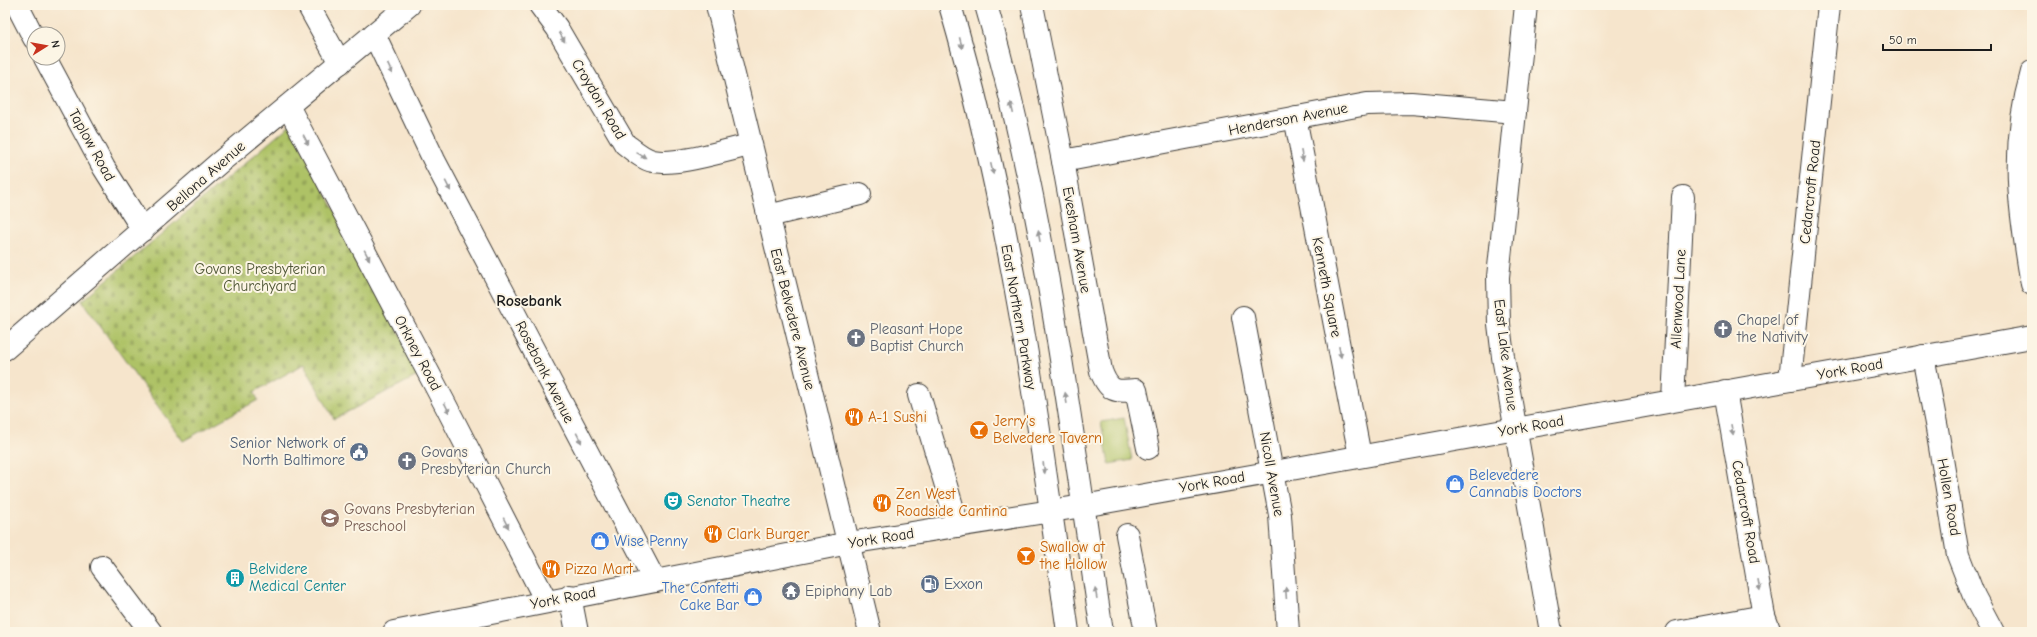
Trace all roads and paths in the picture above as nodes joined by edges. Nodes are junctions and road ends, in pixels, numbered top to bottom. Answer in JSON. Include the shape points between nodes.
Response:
{"nodes":[{"id":1,"x":17,"y":5,"type":"edge"},
{"id":2,"x":308,"y":5,"type":"edge"},
{"id":3,"x":409,"y":5,"type":"edge"},
{"id":4,"x":540,"y":5,"type":"edge"},
{"id":5,"x":717,"y":5,"type":"edge"},
{"id":6,"x":950,"y":5,"type":"edge"},
{"id":7,"x":986,"y":5,"type":"edge"},
{"id":8,"x":1032,"y":5,"type":"edge"},
{"id":9,"x":1526,"y":5,"type":"edge"},
{"id":10,"x":1829,"y":5,"type":"edge"},
{"id":11,"x":28,"y":26,"type":"edge"},
{"id":12,"x":374,"y":34,"type":"junction"},
{"id":13,"x":340,"y":63,"type":"junction"},
{"id":14,"x":49,"y":66,"type":"edge"},
{"id":15,"x":2032,"y":72,"type":"edge"},
{"id":16,"x":288,"y":106,"type":"junction"},
{"id":17,"x":1515,"y":112,"type":"junction"},
{"id":18,"x":1295,"y":117,"type":"junction"},
{"id":19,"x":750,"y":144,"type":"junction"},
{"id":20,"x":1063,"y":161,"type":"junction"},
{"id":21,"x":860,"y":194,"type":"dead end"},
{"id":22,"x":1683,"y":197,"type":"dead end"},
{"id":23,"x":768,"y":216,"type":"junction"},
{"id":24,"x":143,"y":230,"type":"junction"},
{"id":25,"x":2032,"y":284,"type":"edge"},
{"id":26,"x":1244,"y":317,"type":"dead end"},
{"id":27,"x":2032,"y":336,"type":"edge"},
{"id":28,"x":5,"y":349,"type":"edge"},
{"id":29,"x":1923,"y":356,"type":"junction"},
{"id":30,"x":1790,"y":380,"type":"junction"},
{"id":31,"x":1725,"y":391,"type":"junction"},
{"id":32,"x":919,"y":395,"type":"dead end"},
{"id":33,"x":1673,"y":400,"type":"junction"},
{"id":34,"x":1515,"y":428,"type":"junction"},
{"id":35,"x":1148,"y":448,"type":"dead end"},
{"id":36,"x":1360,"y":456,"type":"junction"},
{"id":37,"x":1271,"y":472,"type":"junction"},
{"id":38,"x":1083,"y":506,"type":"junction"},
{"id":39,"x":1051,"y":510,"type":"junction"},
{"id":40,"x":958,"y":526,"type":"junction"},
{"id":41,"x":1127,"y":535,"type":"dead end"},
{"id":42,"x":849,"y":543,"type":"junction"},
{"id":43,"x":102,"y":567,"type":"dead end"},
{"id":44,"x":654,"y":581,"type":"junction"},
{"id":45,"x":570,"y":596,"type":"junction"},
{"id":46,"x":546,"y":601,"type":"junction"},
{"id":47,"x":1767,"y":624,"type":"edge"},
{"id":48,"x":151,"y":632,"type":"edge"},
{"id":49,"x":394,"y":632,"type":"edge"},
{"id":50,"x":577,"y":632,"type":"edge"},
{"id":51,"x":870,"y":632,"type":"edge"},
{"id":52,"x":1068,"y":632,"type":"edge"},
{"id":53,"x":1102,"y":632,"type":"edge"},
{"id":54,"x":1146,"y":632,"type":"edge"},
{"id":55,"x":1288,"y":632,"type":"edge"},
{"id":56,"x":1551,"y":632,"type":"edge"},
{"id":57,"x":1677,"y":632,"type":"edge"},
{"id":58,"x":1993,"y":632,"type":"edge"}],
"edges":[{"from":1,"to":11,"type":"street"},
{"from":2,"to":13,"type":"street"},
{"from":3,"to":12,"type":"street","name":"Bellona Avenue"},
{"from":4,"to":19,"type":"street","name":"Croydon Road","one_way":true,"via":[[557,28],[625,144],[642,157],[653,161],[672,162]]},
{"from":5,"to":19,"type":"street","name":"East Belvedere Avenue"},
{"from":6,"to":39,"type":"street","name":"East Northern Parkway","one_way":true,"via":[[996,187]]},
{"from":38,"to":7,"type":"street","one_way":true,"via":[[1029,179]]},
{"from":8,"to":20,"type":"street","name":"Evesham Avenue"},
{"from":9,"to":17,"type":"street","name":"East Lake Avenue"},
{"from":10,"to":30,"type":"street","name":"Cedarcroft Road"},
{"from":12,"to":13,"type":"street","name":"Bellona Avenue"},
{"from":12,"to":44,"type":"street","name":"Rosebank Avenue","one_way":true,"via":[[431,153]]},
{"from":13,"to":16,"type":"street","name":"Bellona Avenue"},
{"from":14,"to":24,"type":"street","name":"Taplow Road","via":[[104,168]]},
{"from":15,"to":25,"type":"street","via":[[2020,130],[2018,191]]},
{"from":16,"to":24,"type":"street","name":"Bellona Avenue"},
{"from":16,"to":46,"type":"street","name":"Orkney Road","one_way":true},
{"from":17,"to":18,"type":"street","name":"Henderson Avenue","via":[[1391,102]]},
{"from":17,"to":34,"type":"street","name":"East Lake Avenue","via":[[1498,277],[1499,324]]},
{"from":18,"to":20,"type":"street","name":"Henderson Avenue"},
{"from":18,"to":36,"type":"street","name":"Kenneth Square","one_way":true},
{"from":19,"to":23,"type":"street","name":"East Belvedere Avenue"},
{"from":20,"to":35,"type":"street","name":"Evesham Avenue","via":[[1101,372],[1113,390],[1136,390]]},
{"from":21,"to":23,"type":"street"},
{"from":22,"to":33,"type":"street","name":"Allenwood Lane"},
{"from":23,"to":42,"type":"street","name":"East Belvedere Avenue"},
{"from":24,"to":28,"type":"street","name":"Bellona Avenue"},
{"from":26,"to":37,"type":"street","name":"Nicoll Avenue"},
{"from":27,"to":29,"type":"street","name":"York Road"},
{"from":29,"to":30,"type":"street","name":"York Road"},
{"from":29,"to":58,"type":"street","name":"Hollen Road","via":[[1958,555],[1974,596]]},
{"from":30,"to":31,"type":"street","name":"York Road"},
{"from":31,"to":33,"type":"street","name":"York Road"},
{"from":31,"to":47,"type":"street","name":"Cedarcroft Road","one_way":true},
{"from":32,"to":40,"type":"street"},
{"from":33,"to":34,"type":"street","name":"York Road"},
{"from":34,"to":36,"type":"street","name":"York Road"},
{"from":34,"to":56,"type":"street","name":"East Lake Avenue"},
{"from":36,"to":37,"type":"street","name":"York Road"},
{"from":37,"to":38,"type":"street","name":"York Road"},
{"from":55,"to":37,"type":"street","name":"Nicoll Avenue","one_way":true,"via":[[1280,515]]},
{"from":38,"to":39,"type":"street","name":"York Road"},
{"from":53,"to":38,"type":"street","one_way":true},
{"from":39,"to":40,"type":"street","name":"York Road"},
{"from":39,"to":52,"type":"street","name":"East Northern Parkway"},
{"from":40,"to":42,"type":"street","name":"York Road"},
{"from":41,"to":54,"type":"street"},
{"from":42,"to":44,"type":"street","name":"York Road"},
{"from":42,"to":51,"type":"street","name":"East Belvedere Avenue"},
{"from":43,"to":48,"type":"street"},
{"from":44,"to":45,"type":"street","name":"York Road"},
{"from":45,"to":46,"type":"street","name":"York Road"},
{"from":45,"to":50,"type":"street"},
{"from":46,"to":49,"type":"street","name":"York Road"},
{"from":47,"to":57,"type":"street"}]}
